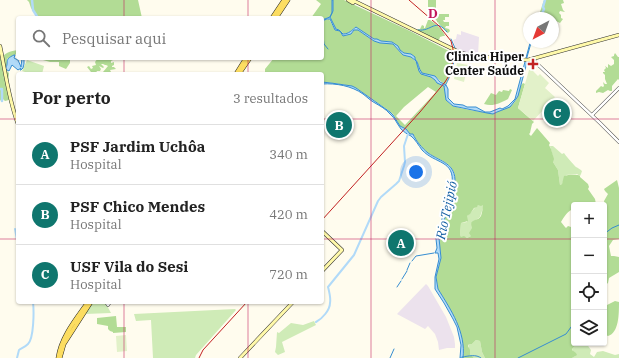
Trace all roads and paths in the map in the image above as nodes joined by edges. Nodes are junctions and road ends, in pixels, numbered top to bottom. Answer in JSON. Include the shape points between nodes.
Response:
{"nodes":[{"id":1,"x":284,"y":0,"type":"edge"},
{"id":2,"x":288,"y":0,"type":"edge"},
{"id":3,"x":348,"y":0,"type":"edge"},
{"id":4,"x":352,"y":0,"type":"edge"},
{"id":5,"x":273,"y":16,"type":"edge"},
{"id":6,"x":277,"y":16,"type":"edge"},
{"id":7,"x":619,"y":36,"type":"edge"},
{"id":8,"x":0,"y":47,"type":"edge"},
{"id":9,"x":480,"y":57,"type":"junction"},
{"id":10,"x":532,"y":59,"type":"junction"},
{"id":11,"x":247,"y":60,"type":"edge"},
{"id":12,"x":243,"y":66,"type":"junction"},
{"id":13,"x":238,"y":72,"type":"edge"},
{"id":14,"x":241,"y":72,"type":"edge"},
{"id":15,"x":619,"y":88,"type":"edge"},
{"id":16,"x":592,"y":115,"type":"junction"},
{"id":17,"x":16,"y":119,"type":"edge"},
{"id":18,"x":619,"y":142,"type":"edge"},
{"id":19,"x":324,"y":233,"type":"edge"},
{"id":20,"x":324,"y":269,"type":"edge"},
{"id":21,"x":87,"y":304,"type":"edge"},
{"id":22,"x":90,"y":304,"type":"edge"},
{"id":23,"x":291,"y":304,"type":"edge"},
{"id":24,"x":58,"y":358,"type":"edge"},
{"id":25,"x":240,"y":358,"type":"edge"}],
"edges":[{"from":1,"to":5,"type":"main road"},
{"from":2,"to":6,"type":"main road"},
{"from":3,"to":9,"type":"main road","via":[[461,55]]},
{"from":4,"to":9,"type":"main road","via":[[461,53]]},
{"from":7,"to":10,"type":"main road"},
{"from":8,"to":17,"type":"main road"},
{"from":9,"to":10,"type":"main road"},
{"from":10,"to":16,"type":"street"},
{"from":11,"to":12,"type":"main road"},
{"from":12,"to":13,"type":"main road"},
{"from":12,"to":14,"type":"main road"},
{"from":15,"to":16,"type":"street"},
{"from":16,"to":18,"type":"street"},
{"from":19,"to":20,"type":"main road","via":[[342,250]]},
{"from":21,"to":24,"type":"main road","via":[[62,341]]},
{"from":22,"to":24,"type":"main road"},
{"from":23,"to":25,"type":"main road"}]}
